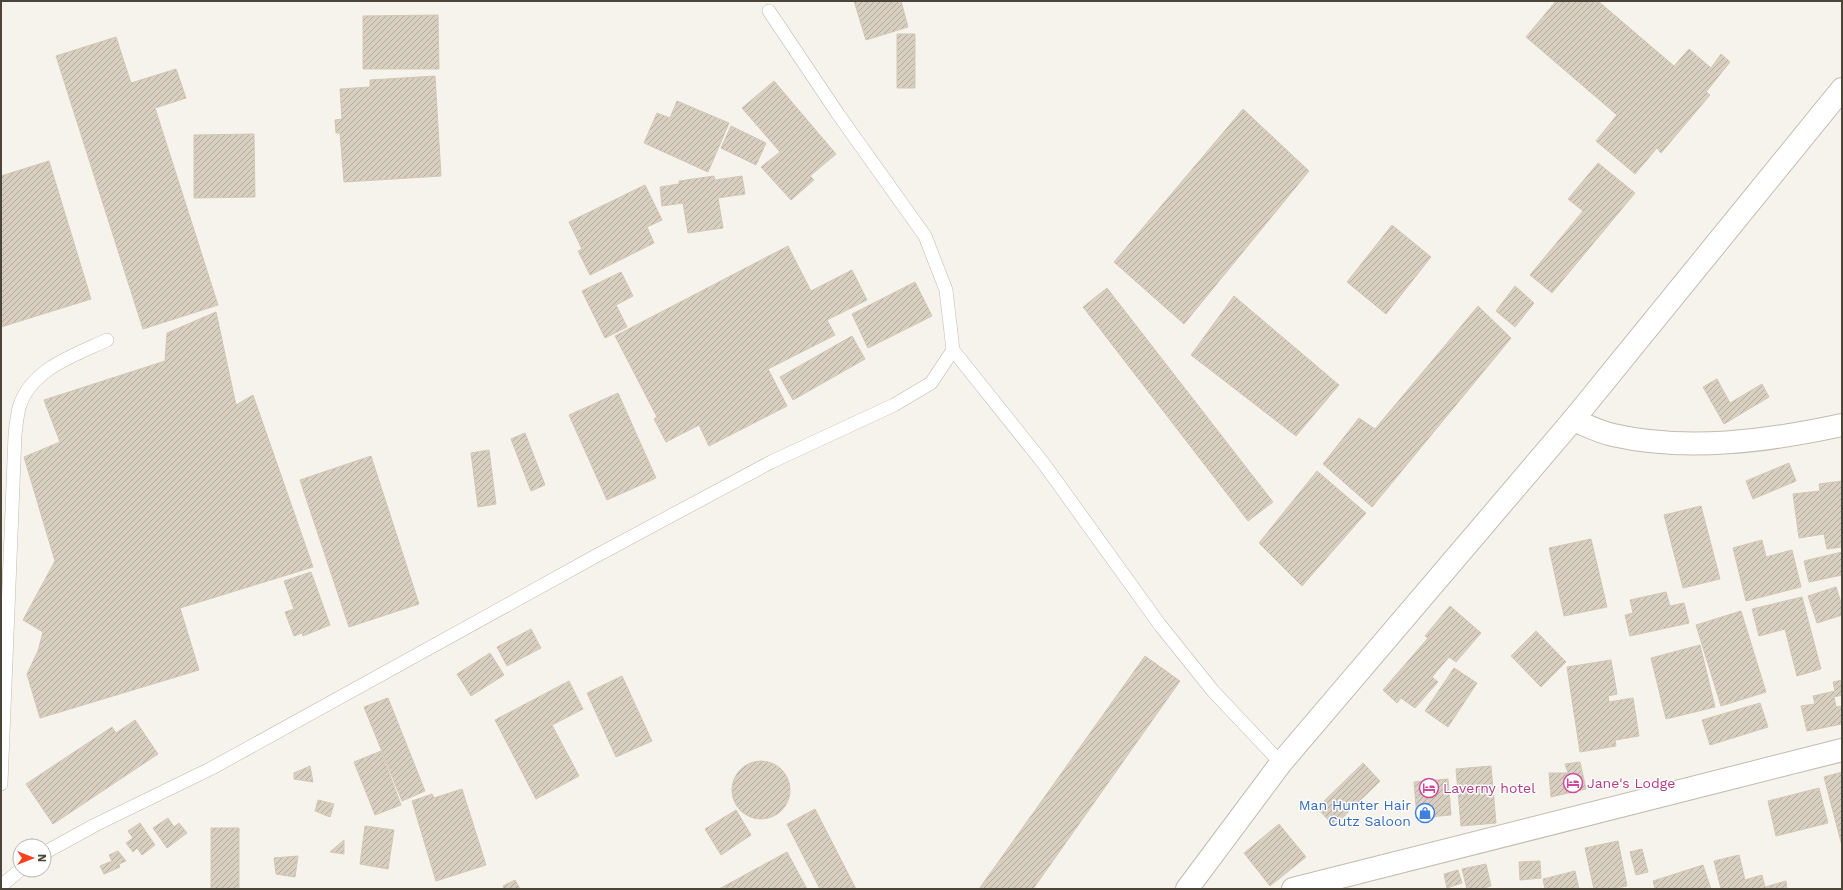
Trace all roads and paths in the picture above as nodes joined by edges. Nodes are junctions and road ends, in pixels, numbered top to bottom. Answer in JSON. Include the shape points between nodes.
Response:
{"nodes":[{"id":1,"x":770,"y":11,"type":"dead end"},
{"id":2,"x":1842,"y":89,"type":"edge"},
{"id":3,"x":107,"y":340,"type":"dead end"},
{"id":4,"x":953,"y":350,"type":"junction"},
{"id":5,"x":1573,"y":420,"type":"junction"},
{"id":6,"x":1842,"y":425,"type":"edge"},
{"id":7,"x":1842,"y":750,"type":"edge"},
{"id":8,"x":1281,"y":763,"type":"junction"},
{"id":9,"x":1,"y":784,"type":"edge"},
{"id":10,"x":52,"y":849,"type":"edge"},
{"id":11,"x":12,"y":877,"type":"edge"},
{"id":12,"x":1,"y":886,"type":"edge"},
{"id":13,"x":1187,"y":889,"type":"edge"},
{"id":14,"x":1293,"y":889,"type":"edge"}],
"edges":[{"from":1,"to":4,"type":"lane","via":[[838,114],[925,236],[946,290]]},
{"from":2,"to":5,"type":"street"},
{"from":3,"to":9,"type":"lane","via":[[54,365],[31,385],[19,407],[15,435]]},
{"from":4,"to":8,"type":"lane","via":[[1044,464],[1160,626],[1213,690]]},
{"from":4,"to":10,"type":"lane","via":[[931,383],[894,405],[771,462],[212,768]]},
{"from":5,"to":6,"type":"street","via":[[1611,435],[1660,443],[1730,442],[1804,433]]},
{"from":5,"to":8,"type":"street"},
{"from":7,"to":14,"type":"street"},
{"from":8,"to":13,"type":"street"},
{"from":11,"to":12,"type":"lane"}]}
